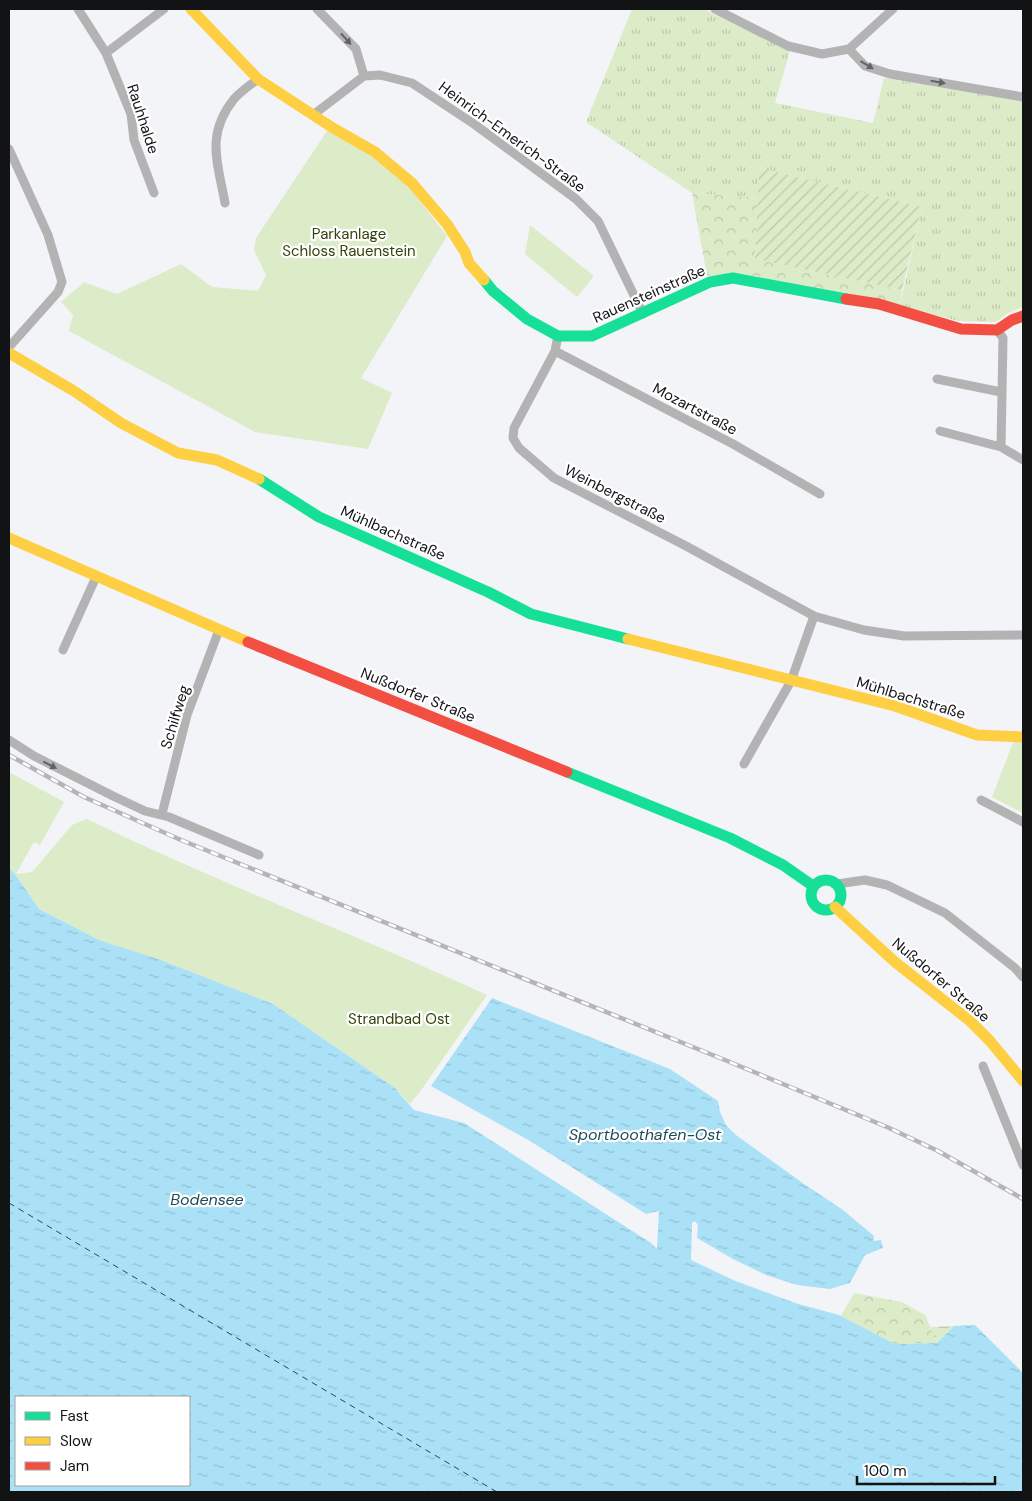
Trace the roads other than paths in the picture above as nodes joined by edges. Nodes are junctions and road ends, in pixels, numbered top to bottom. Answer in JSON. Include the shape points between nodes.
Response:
{"nodes":[{"id":1,"x":78,"y":9,"type":"edge"},
{"id":2,"x":164,"y":9,"type":"edge"},
{"id":3,"x":191,"y":9,"type":"edge"},
{"id":4,"x":317,"y":9,"type":"edge"},
{"id":5,"x":715,"y":9,"type":"edge"},
{"id":6,"x":893,"y":9,"type":"edge"},
{"id":7,"x":849,"y":49,"type":"junction"},
{"id":8,"x":106,"y":53,"type":"junction"},
{"id":9,"x":364,"y":76,"type":"junction"},
{"id":10,"x":258,"y":79,"type":"junction"},
{"id":11,"x":1023,"y":97,"type":"edge"},
{"id":12,"x":313,"y":115,"type":"junction"},
{"id":13,"x":9,"y":149,"type":"edge"},
{"id":14,"x":154,"y":194,"type":"dead end"},
{"id":15,"x":224,"y":203,"type":"dead end"},
{"id":16,"x":643,"y":314,"type":"junction"},
{"id":17,"x":1023,"y":316,"type":"edge"},
{"id":18,"x":997,"y":330,"type":"junction"},
{"id":19,"x":558,"y":336,"type":"junction"},
{"id":20,"x":9,"y":347,"type":"edge"},
{"id":21,"x":555,"y":351,"type":"junction"},
{"id":22,"x":9,"y":354,"type":"edge"},
{"id":23,"x":937,"y":379,"type":"dead end"},
{"id":24,"x":1001,"y":392,"type":"junction"},
{"id":25,"x":940,"y":431,"type":"dead end"},
{"id":26,"x":1001,"y":448,"type":"junction"},
{"id":27,"x":1023,"y":460,"type":"edge"},
{"id":28,"x":820,"y":494,"type":"dead end"},
{"id":29,"x":9,"y":538,"type":"edge"},
{"id":30,"x":96,"y":577,"type":"junction"},
{"id":31,"x":814,"y":616,"type":"junction"},
{"id":32,"x":219,"y":630,"type":"junction"},
{"id":33,"x":1023,"y":635,"type":"edge"},
{"id":34,"x":63,"y":650,"type":"dead end"},
{"id":35,"x":791,"y":681,"type":"junction"},
{"id":36,"x":1023,"y":737,"type":"edge"},
{"id":37,"x":9,"y":740,"type":"edge"},
{"id":38,"x":744,"y":764,"type":"dead end"},
{"id":39,"x":981,"y":800,"type":"dead end"},
{"id":40,"x":162,"y":814,"type":"junction"},
{"id":41,"x":1023,"y":822,"type":"edge"},
{"id":42,"x":259,"y":855,"type":"dead end"},
{"id":43,"x":837,"y":884,"type":"junction"},
{"id":44,"x":812,"y":886,"type":"junction"},
{"id":45,"x":835,"y":907,"type":"junction"},
{"id":46,"x":1023,"y":977,"type":"edge"},
{"id":47,"x":983,"y":1066,"type":"dead end"},
{"id":48,"x":1023,"y":1081,"type":"edge"},
{"id":49,"x":1023,"y":1165,"type":"edge"}],
"edges":[{"from":1,"to":8,"type":"street","name":"Rauhhalde"},
{"from":2,"to":8,"type":"street"},
{"from":3,"to":10,"type":"street","name":"Rauensteinstraße"},
{"from":4,"to":9,"type":"street","one_way":true,"via":[[356,49]]},
{"from":5,"to":7,"type":"street","via":[[788,46],[822,54]]},
{"from":6,"to":7,"type":"street"},
{"from":7,"to":11,"type":"street","one_way":true,"via":[[865,66],[890,74]]},
{"from":8,"to":14,"type":"street","name":"Rauhhalde","via":[[131,114],[134,140]]},
{"from":9,"to":12,"type":"street"},
{"from":9,"to":16,"type":"street","name":"Heinrich-Emerich-Straße","via":[[412,83],[576,198],[598,222]]},
{"from":10,"to":12,"type":"street","name":"Rauensteinstraße"},
{"from":10,"to":15,"type":"street","via":[[235,98],[219,122],[215,144]]},
{"from":12,"to":19,"type":"street","name":"Rauensteinstraße","via":[[375,152],[412,183],[447,224],[469,263],[493,291],[527,319]]},
{"from":13,"to":20,"type":"street","via":[[48,235],[62,282],[58,292]]},
{"from":16,"to":18,"type":"street","name":"Rauensteinstraße","via":[[710,282],[733,278],[879,304],[962,329]]},
{"from":16,"to":19,"type":"street","name":"Rauensteinstraße","via":[[592,336]]},
{"from":17,"to":18,"type":"street"},
{"from":18,"to":24,"type":"street","via":[[1003,338]]},
{"from":19,"to":21,"type":"street","name":"Weinbergstraße"},
{"from":21,"to":28,"type":"street","name":"Mozartstraße","via":[[733,444]]},
{"from":21,"to":31,"type":"street","name":"Weinbergstraße","via":[[514,428],[513,438],[519,448],[554,478]]},
{"from":22,"to":35,"type":"street","name":"Mühlbachstraße","via":[[74,391],[121,423],[178,453],[216,460],[252,475],[319,517],[531,614]]},
{"from":23,"to":24,"type":"street"},
{"from":24,"to":26,"type":"street"},
{"from":25,"to":26,"type":"street"},
{"from":26,"to":27,"type":"street"},
{"from":29,"to":30,"type":"street","name":"Nußdorfer Straße"},
{"from":30,"to":32,"type":"street","name":"Nußdorfer Straße"},
{"from":30,"to":34,"type":"street"},
{"from":31,"to":33,"type":"street","name":"Weinbergstraße","via":[[864,630],[904,636]]},
{"from":31,"to":35,"type":"street"},
{"from":32,"to":40,"type":"street","name":"Schilfweg","via":[[188,715]]},
{"from":32,"to":44,"type":"street","name":"Nußdorfer Straße","via":[[730,838],[779,862]]},
{"from":35,"to":36,"type":"street","name":"Mühlbachstraße","via":[[895,706],[977,735]]},
{"from":35,"to":38,"type":"street"},
{"from":37,"to":40,"type":"street","one_way":true,"via":[[94,788],[146,811]]},
{"from":39,"to":41,"type":"street"},
{"from":40,"to":42,"type":"street"},
{"from":43,"to":44,"type":"street","via":[[824,879]]},
{"from":43,"to":45,"type":"street","via":[[841,896]]},
{"from":43,"to":46,"type":"street","via":[[865,880],[887,885],[945,913],[1016,968]]},
{"from":44,"to":45,"type":"street","via":[[811,900],[815,906],[822,910]]},
{"from":45,"to":48,"type":"street","name":"Nußdorfer Straße","via":[[895,962],[970,1021]]},
{"from":47,"to":49,"type":"street"}]}
